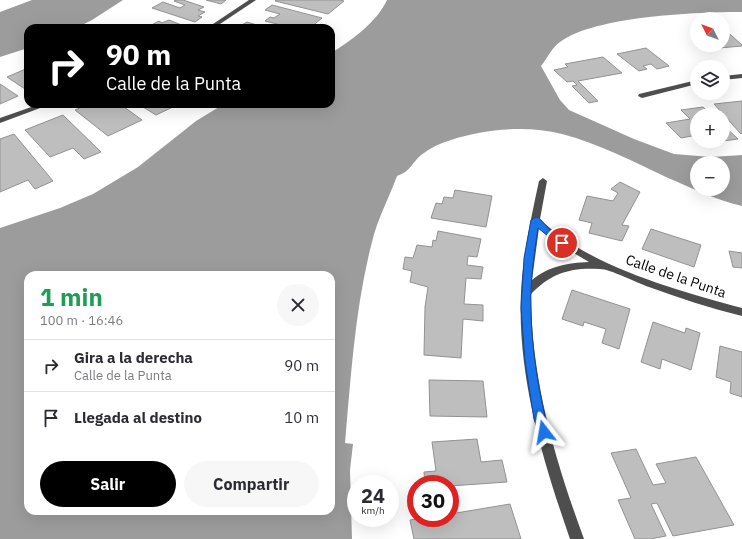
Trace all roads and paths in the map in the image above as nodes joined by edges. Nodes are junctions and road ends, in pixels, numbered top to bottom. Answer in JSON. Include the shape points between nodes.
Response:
{"nodes":[{"id":1,"x":253,"y":0,"type":"edge"},
{"id":2,"x":216,"y":24,"type":"edge"},
{"id":3,"x":742,"y":76,"type":"edge"},
{"id":4,"x":730,"y":77,"type":"edge"},
{"id":5,"x":690,"y":84,"type":"edge"},
{"id":6,"x":642,"y":96,"type":"dead end"},
{"id":7,"x":36,"y":108,"type":"edge"},
{"id":8,"x":0,"y":121,"type":"edge"},
{"id":9,"x":542,"y":181,"type":"dead end"},
{"id":10,"x":536,"y":220,"type":"junction"},
{"id":11,"x":602,"y":266,"type":"junction"},
{"id":12,"x":527,"y":292,"type":"junction"},
{"id":13,"x":742,"y":312,"type":"edge"},
{"id":14,"x":577,"y":539,"type":"edge"}],
"edges":[{"from":1,"to":2,"type":"street"},
{"from":3,"to":4,"type":"street"},
{"from":5,"to":6,"type":"street"},
{"from":7,"to":8,"type":"street"},
{"from":9,"to":10,"type":"street"},
{"from":10,"to":11,"type":"street","name":"Calle de la Punta","via":[[562,243]]},
{"from":10,"to":12,"type":"street","via":[[529,258]]},
{"from":11,"to":12,"type":"street","name":"Calle de la Punta","via":[[568,267],[552,271],[538,280]]},
{"from":11,"to":13,"type":"street","name":"Calle de la Punta","via":[[699,301]]},
{"from":12,"to":14,"type":"street","via":[[530,361],[540,419],[563,502]]}]}
